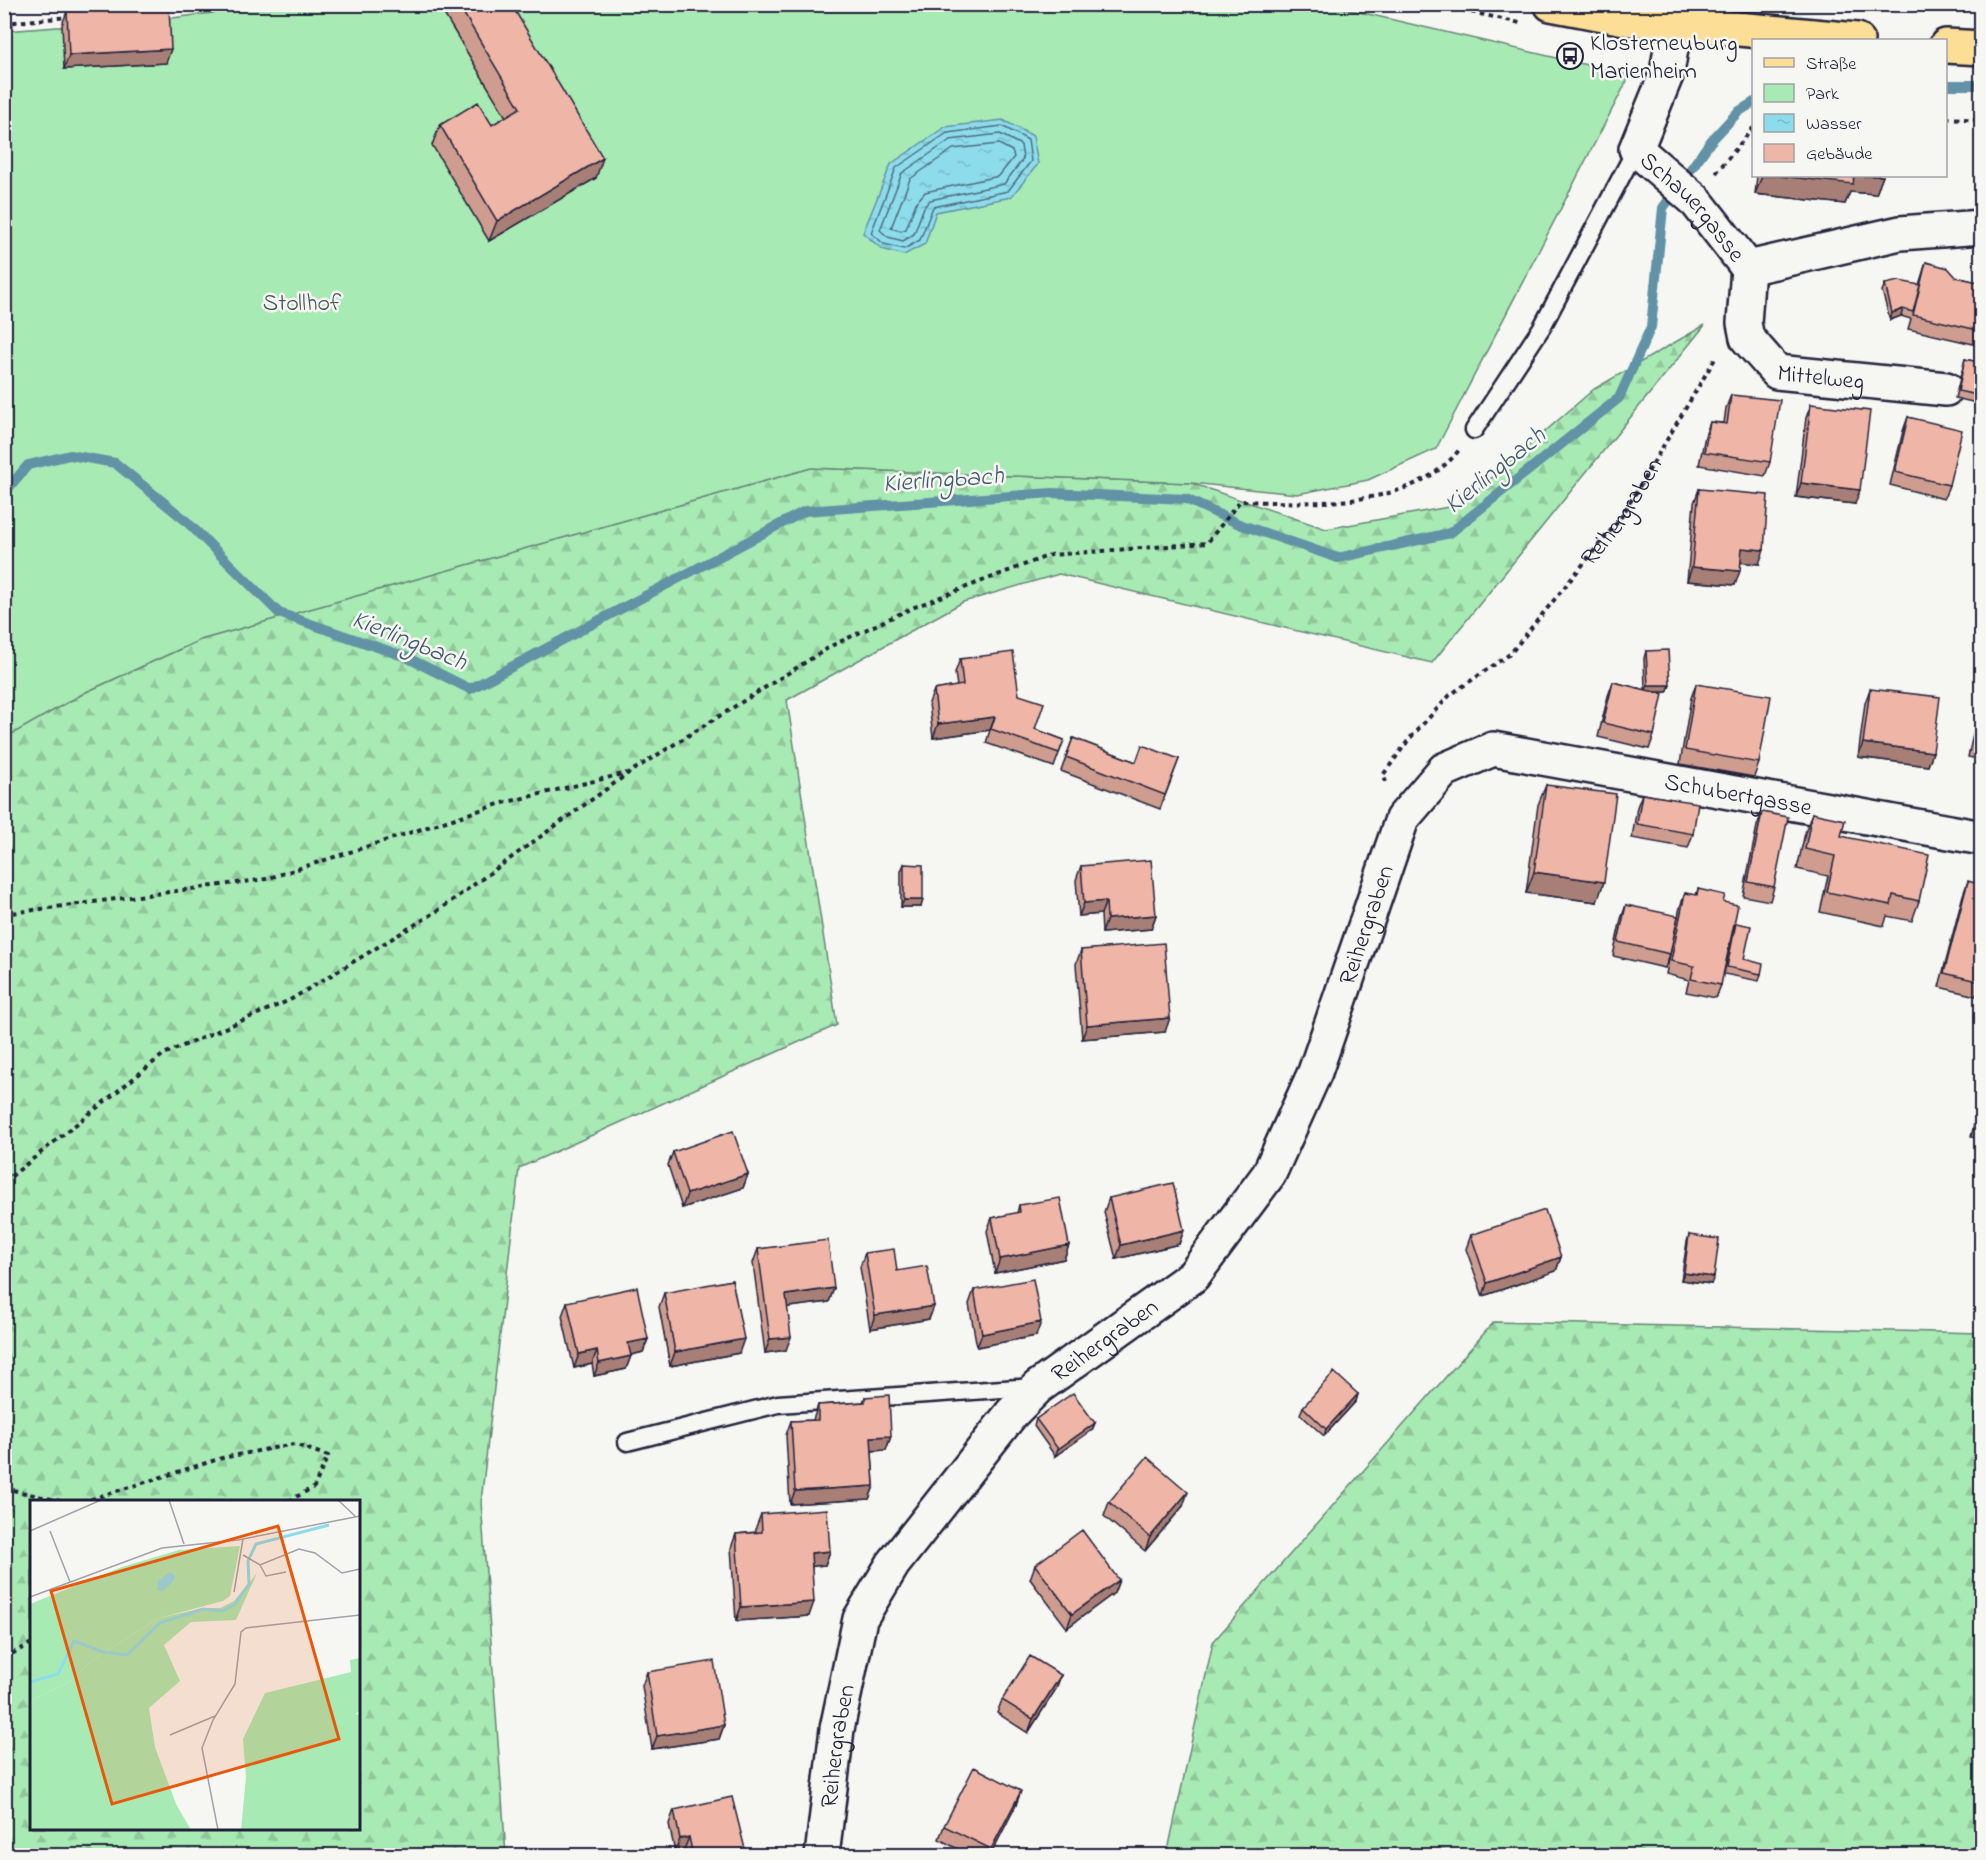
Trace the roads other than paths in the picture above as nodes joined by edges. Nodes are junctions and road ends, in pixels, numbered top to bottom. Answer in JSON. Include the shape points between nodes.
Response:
{"nodes":[{"id":1,"x":1551,"y":4,"type":"edge"},
{"id":2,"x":1675,"y":24,"type":"junction"},
{"id":3,"x":1846,"y":39,"type":"edge"},
{"id":4,"x":1947,"y":46,"type":"edge"},
{"id":5,"x":1982,"y":48,"type":"edge"},
{"id":6,"x":1636,"y":149,"type":"junction"},
{"id":7,"x":1982,"y":227,"type":"edge"},
{"id":8,"x":1748,"y":268,"type":"junction"},
{"id":9,"x":1946,"y":389,"type":"dead end"},
{"id":10,"x":1474,"y":430,"type":"road end"},
{"id":11,"x":1493,"y":749,"type":"joint"},
{"id":12,"x":1982,"y":838,"type":"edge"},
{"id":13,"x":1038,"y":1387,"type":"junction"},
{"id":14,"x":627,"y":1442,"type":"dead end"},
{"id":15,"x":822,"y":1856,"type":"edge"}],
"edges":[{"from":1,"to":2,"type":"main road","via":[[1597,15]]},
{"from":2,"to":3,"type":"main road"},
{"from":2,"to":6,"type":"street","name":"Schauergasse","via":[[1667,73]]},
{"from":4,"to":5,"type":"main road"},
{"from":6,"to":8,"type":"street","name":"Schauergasse","via":[[1695,200]]},
{"from":6,"to":10,"type":"lane","via":[[1542,327]]},
{"from":7,"to":8,"type":"street","name":"Schauergasse","via":[[1900,233]]},
{"from":8,"to":9,"type":"street","name":"Mittelweg","via":[[1744,323],[1747,338],[1778,372]]},
{"from":11,"to":12,"type":"street","name":"Schubertgasse"},
{"from":11,"to":13,"type":"street","name":"Reihergraben","via":[[1444,770],[1402,819],[1315,1072],[1269,1174],[1193,1276]]},
{"from":13,"to":14,"type":"lane","via":[[778,1404]]},
{"from":13,"to":15,"type":"street","name":"Reihergraben","via":[[1012,1413],[893,1564],[860,1619],[837,1729]]}]}
